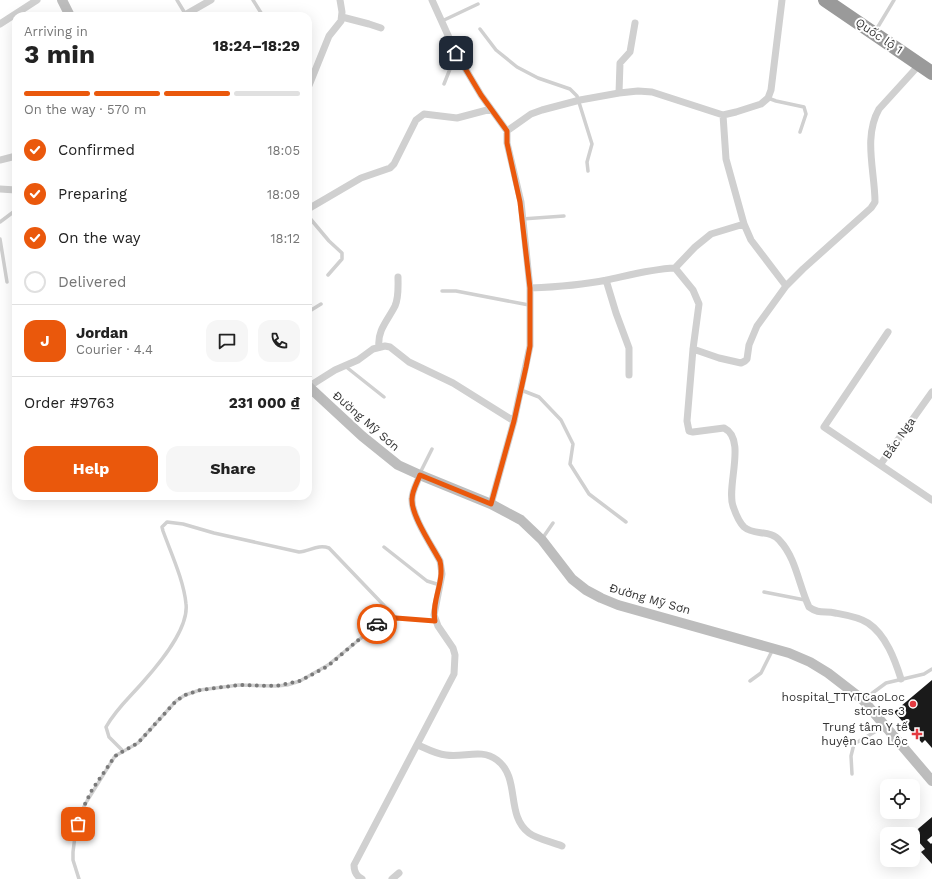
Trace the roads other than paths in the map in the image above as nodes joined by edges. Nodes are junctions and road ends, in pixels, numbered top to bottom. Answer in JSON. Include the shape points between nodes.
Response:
{"nodes":[{"id":1,"x":37,"y":0,"type":"edge"},
{"id":2,"x":62,"y":0,"type":"edge"},
{"id":3,"x":177,"y":0,"type":"edge"},
{"id":4,"x":211,"y":0,"type":"edge"},
{"id":5,"x":253,"y":0,"type":"edge"},
{"id":6,"x":340,"y":0,"type":"edge"},
{"id":7,"x":432,"y":0,"type":"edge"},
{"id":8,"x":782,"y":0,"type":"edge"},
{"id":9,"x":825,"y":0,"type":"edge"},
{"id":10,"x":894,"y":0,"type":"edge"},
{"id":11,"x":478,"y":4,"type":"dead end"},
{"id":12,"x":18,"y":12,"type":"edge"},
{"id":13,"x":68,"y":12,"type":"edge"},
{"id":14,"x":183,"y":12,"type":"edge"},
{"id":15,"x":192,"y":12,"type":"edge"},
{"id":16,"x":260,"y":12,"type":"edge"},
{"id":17,"x":12,"y":16,"type":"edge"},
{"id":18,"x":342,"y":17,"type":"junction"},
{"id":19,"x":442,"y":21,"type":"junction"},
{"id":20,"x":0,"y":24,"type":"edge"},
{"id":21,"x":635,"y":24,"type":"dead end"},
{"id":22,"x":381,"y":28,"type":"dead end"},
{"id":23,"x":480,"y":29,"type":"dead end"},
{"id":24,"x":874,"y":33,"type":"junction"},
{"id":25,"x":456,"y":53,"type":"junction"},
{"id":26,"x":920,"y":64,"type":"junction"},
{"id":27,"x":932,"y":72,"type":"edge"},
{"id":28,"x":312,"y":77,"type":"edge"},
{"id":29,"x":444,"y":84,"type":"dead end"},
{"id":30,"x":620,"y":93,"type":"junction"},
{"id":31,"x":768,"y":98,"type":"junction"},
{"id":32,"x":580,"y":100,"type":"junction"},
{"id":33,"x":491,"y":109,"type":"junction"},
{"id":34,"x":722,"y":115,"type":"junction"},
{"id":35,"x":507,"y":131,"type":"junction"},
{"id":36,"x":800,"y":132,"type":"dead end"},
{"id":37,"x":12,"y":157,"type":"edge"},
{"id":38,"x":0,"y":160,"type":"edge"},
{"id":39,"x":588,"y":171,"type":"dead end"},
{"id":40,"x":0,"y":189,"type":"edge"},
{"id":41,"x":12,"y":190,"type":"edge"},
{"id":42,"x":312,"y":207,"type":"edge"},
{"id":43,"x":12,"y":213,"type":"edge"},
{"id":44,"x":564,"y":216,"type":"dead end"},
{"id":45,"x":522,"y":219,"type":"junction"},
{"id":46,"x":312,"y":221,"type":"edge"},
{"id":47,"x":0,"y":222,"type":"edge"},
{"id":48,"x":744,"y":224,"type":"junction"},
{"id":49,"x":0,"y":239,"type":"edge"},
{"id":50,"x":675,"y":268,"type":"junction"},
{"id":51,"x":328,"y":275,"type":"dead end"},
{"id":52,"x":398,"y":277,"type":"dead end"},
{"id":53,"x":606,"y":280,"type":"junction"},
{"id":54,"x":7,"y":282,"type":"dead end"},
{"id":55,"x":786,"y":286,"type":"junction"},
{"id":56,"x":530,"y":288,"type":"junction"},
{"id":57,"x":442,"y":291,"type":"dead end"},
{"id":58,"x":321,"y":304,"type":"dead end"},
{"id":59,"x":529,"y":305,"type":"junction"},
{"id":60,"x":312,"y":310,"type":"edge"},
{"id":61,"x":888,"y":332,"type":"dead end"},
{"id":62,"x":379,"y":347,"type":"junction"},
{"id":63,"x":693,"y":350,"type":"junction"},
{"id":64,"x":345,"y":366,"type":"junction"},
{"id":65,"x":629,"y":375,"type":"dead end"},
{"id":66,"x":312,"y":384,"type":"edge"},
{"id":67,"x":312,"y":390,"type":"edge"},
{"id":68,"x":521,"y":390,"type":"junction"},
{"id":69,"x":932,"y":392,"type":"edge"},
{"id":70,"x":384,"y":397,"type":"dead end"},
{"id":71,"x":514,"y":421,"type":"junction"},
{"id":72,"x":432,"y":449,"type":"dead end"},
{"id":73,"x":880,"y":465,"type":"junction"},
{"id":74,"x":420,"y":475,"type":"junction"},
{"id":75,"x":932,"y":500,"type":"edge"},
{"id":76,"x":491,"y":504,"type":"junction"},
{"id":77,"x":626,"y":522,"type":"dead end"},
{"id":78,"x":553,"y":524,"type":"dead end"},
{"id":79,"x":542,"y":540,"type":"junction"},
{"id":80,"x":384,"y":547,"type":"dead end"},
{"id":81,"x":440,"y":585,"type":"junction"},
{"id":82,"x":764,"y":592,"type":"dead end"},
{"id":83,"x":806,"y":601,"type":"junction"},
{"id":84,"x":396,"y":618,"type":"junction"},
{"id":85,"x":435,"y":621,"type":"junction"},
{"id":86,"x":773,"y":648,"type":"junction"},
{"id":87,"x":932,"y":669,"type":"edge"},
{"id":88,"x":900,"y":679,"type":"junction"},
{"id":89,"x":750,"y":681,"type":"dead end"},
{"id":90,"x":863,"y":700,"type":"junction"},
{"id":91,"x":886,"y":725,"type":"junction"},
{"id":92,"x":418,"y":745,"type":"junction"},
{"id":93,"x":122,"y":751,"type":"junction"},
{"id":94,"x":852,"y":774,"type":"dead end"},
{"id":95,"x":932,"y":781,"type":"edge"},
{"id":96,"x":562,"y":846,"type":"dead end"},
{"id":97,"x":399,"y":873,"type":"dead end"},
{"id":98,"x":79,"y":879,"type":"edge"},
{"id":99,"x":362,"y":879,"type":"edge"},
{"id":100,"x":392,"y":879,"type":"edge"}],
"edges":[{"from":1,"to":12,"type":"street"},
{"from":2,"to":13,"type":"street"},
{"from":3,"to":14,"type":"lane"},
{"from":4,"to":15,"type":"street"},
{"from":5,"to":16,"type":"lane"},
{"from":6,"to":18,"type":"street"},
{"from":7,"to":19,"type":"street"},
{"from":8,"to":31,"type":"street"},
{"from":9,"to":24,"type":"highway","name":"Quốc lộ 1"},
{"from":10,"to":24,"type":"lane"},
{"from":11,"to":19,"type":"lane"},
{"from":17,"to":20,"type":"street"},
{"from":18,"to":22,"type":"street"},
{"from":18,"to":28,"type":"street","via":[[324,45]]},
{"from":19,"to":25,"type":"street"},
{"from":21,"to":30,"type":"street","via":[[630,52],[620,64]]},
{"from":23,"to":32,"type":"lane","via":[[496,50],[516,67],[570,89]]},
{"from":24,"to":26,"type":"highway","name":"Quốc lộ 1"},
{"from":25,"to":29,"type":"lane"},
{"from":25,"to":33,"type":"street"},
{"from":26,"to":27,"type":"highway","name":"Quốc lộ 1"},
{"from":26,"to":55,"type":"street","via":[[879,109],[871,127],[875,202]]},
{"from":30,"to":32,"type":"street"},
{"from":30,"to":34,"type":"street","via":[[652,92]]},
{"from":31,"to":34,"type":"street","via":[[754,107]]},
{"from":31,"to":36,"type":"lane","via":[[804,107],[806,114]]},
{"from":32,"to":35,"type":"street","via":[[531,114]]},
{"from":32,"to":39,"type":"lane","via":[[592,144],[587,162]]},
{"from":33,"to":35,"type":"street"},
{"from":33,"to":42,"type":"street","via":[[457,118],[424,114],[416,120],[390,168],[361,178]]},
{"from":34,"to":48,"type":"street","via":[[726,159]]},
{"from":35,"to":45,"type":"street","via":[[507,143]]},
{"from":37,"to":38,"type":"street"},
{"from":40,"to":41,"type":"street"},
{"from":43,"to":47,"type":"lane"},
{"from":44,"to":45,"type":"lane"},
{"from":45,"to":56,"type":"street"},
{"from":46,"to":51,"type":"lane","via":[[342,253],[342,259]]},
{"from":48,"to":50,"type":"street","via":[[711,234]]},
{"from":48,"to":55,"type":"street","via":[[751,240]]},
{"from":49,"to":54,"type":"lane"},
{"from":50,"to":53,"type":"street","via":[[649,270]]},
{"from":50,"to":63,"type":"street","via":[[693,290],[699,304]]},
{"from":52,"to":62,"type":"street","via":[[397,299],[380,333]]},
{"from":53,"to":56,"type":"street","via":[[551,288]]},
{"from":53,"to":65,"type":"street","via":[[629,348]]},
{"from":55,"to":63,"type":"street","via":[[757,326],[745,361],[741,363]]},
{"from":56,"to":59,"type":"street"},
{"from":57,"to":59,"type":"lane"},
{"from":58,"to":60,"type":"lane"},
{"from":59,"to":68,"type":"street","via":[[530,346]]},
{"from":61,"to":73,"type":"street","via":[[824,427]]},
{"from":62,"to":64,"type":"street"},
{"from":62,"to":71,"type":"street","via":[[390,347],[409,362],[453,383]]},
{"from":63,"to":83,"type":"street","via":[[687,421],[689,431],[724,428],[730,432],[736,456],[730,496],[735,513],[744,527],[771,534],[780,540],[789,556]]},
{"from":64,"to":66,"type":"street"},
{"from":64,"to":70,"type":"lane"},
{"from":67,"to":74,"type":"street","name":"Đường Mỹ Sơn","via":[[379,452],[398,465]]},
{"from":68,"to":71,"type":"street"},
{"from":68,"to":77,"type":"lane","via":[[539,397],[561,420],[573,444],[570,464],[589,494]]},
{"from":69,"to":73,"type":"street","name":"Bắc Nga"},
{"from":71,"to":76,"type":"street"},
{"from":72,"to":74,"type":"lane"},
{"from":73,"to":75,"type":"street"},
{"from":74,"to":76,"type":"street","name":"Đường Mỹ Sơn"},
{"from":74,"to":81,"type":"street","via":[[413,492],[412,505],[418,522],[440,561]]},
{"from":76,"to":79,"type":"street","name":"Đường Mỹ Sơn","via":[[521,520]]},
{"from":78,"to":79,"type":"lane"},
{"from":79,"to":86,"type":"street","name":"Đường Mỹ Sơn","via":[[572,579],[601,598]]},
{"from":80,"to":81,"type":"lane","via":[[427,581]]},
{"from":81,"to":85,"type":"street"},
{"from":82,"to":83,"type":"lane"},
{"from":83,"to":88,"type":"street","via":[[814,612],[831,612],[855,618],[875,629],[896,662]]},
{"from":84,"to":85,"type":"lane"},
{"from":84,"to":93,"type":"lane","via":[[375,625],[328,666],[300,681],[276,686],[239,685],[200,690],[185,695],[165,712],[138,743]]},
{"from":84,"to":93,"type":"lane","via":[[329,548],[318,546],[299,552],[167,522],[162,527],[180,579],[186,604],[186,617],[182,628],[151,672],[121,705],[106,727],[108,737]]},
{"from":85,"to":92,"type":"street","via":[[453,648],[454,674]]},
{"from":86,"to":89,"type":"lane","via":[[762,673]]},
{"from":86,"to":90,"type":"street","name":"Đường Mỹ Sơn","via":[[810,662]]},
{"from":87,"to":88,"type":"lane","via":[[924,674]]},
{"from":88,"to":90,"type":"lane","via":[[886,683]]},
{"from":90,"to":91,"type":"street","name":"Đường Mỹ Sơn"},
{"from":91,"to":94,"type":"lane","via":[[854,744],[851,756]]},
{"from":91,"to":95,"type":"street","name":"Đường Mỹ Sơn"},
{"from":92,"to":96,"type":"street","via":[[446,755],[481,754],[495,759],[507,772],[511,781],[513,804],[522,826],[530,834]]},
{"from":92,"to":99,"type":"street","via":[[354,865],[355,872]]},
{"from":93,"to":98,"type":"lane","via":[[109,764],[81,812],[73,852]]},
{"from":97,"to":100,"type":"street"}]}
